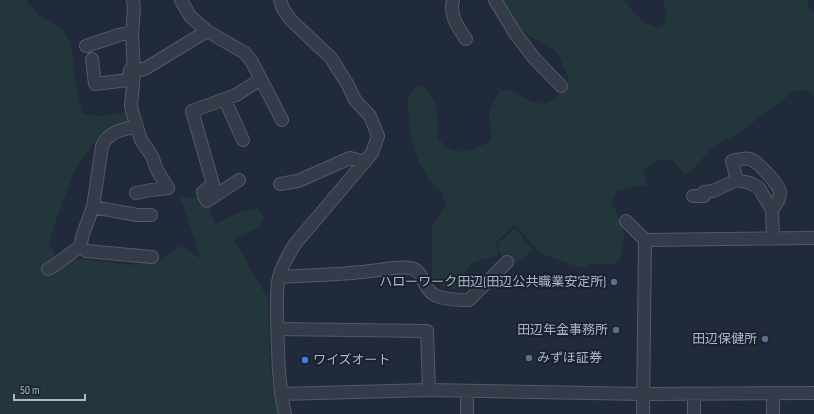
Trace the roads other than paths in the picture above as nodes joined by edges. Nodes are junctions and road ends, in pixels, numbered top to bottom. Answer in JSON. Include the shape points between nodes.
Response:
{"nodes":[{"id":1,"x":133,"y":0,"type":"edge"},
{"id":2,"x":181,"y":0,"type":"edge"},
{"id":3,"x":280,"y":0,"type":"edge"},
{"id":4,"x":453,"y":0,"type":"edge"},
{"id":5,"x":495,"y":0,"type":"edge"},
{"id":6,"x":207,"y":31,"type":"junction"},
{"id":7,"x":132,"y":32,"type":"junction"},
{"id":8,"x":466,"y":39,"type":"dead end"},
{"id":9,"x":86,"y":46,"type":"dead end"},
{"id":10,"x":92,"y":59,"type":"dead end"},
{"id":11,"x":134,"y":69,"type":"junction"},
{"id":12,"x":261,"y":79,"type":"junction"},
{"id":13,"x":561,"y":86,"type":"dead end"},
{"id":14,"x":225,"y":100,"type":"junction"},
{"id":15,"x":282,"y":120,"type":"dead end"},
{"id":16,"x":136,"y":126,"type":"junction"},
{"id":17,"x":243,"y":140,"type":"dead end"},
{"id":18,"x":364,"y":162,"type":"junction"},
{"id":19,"x":239,"y":180,"type":"dead end"},
{"id":20,"x":737,"y":180,"type":"junction"},
{"id":21,"x":280,"y":184,"type":"dead end"},
{"id":22,"x":693,"y":196,"type":"dead end"},
{"id":23,"x":136,"y":204,"type":"junction"},
{"id":24,"x":93,"y":207,"type":"junction"},
{"id":25,"x":772,"y":210,"type":"junction"},
{"id":26,"x":151,"y":215,"type":"dead end"},
{"id":27,"x":626,"y":221,"type":"dead end"},
{"id":28,"x":814,"y":238,"type":"edge"},
{"id":29,"x":773,"y":239,"type":"junction"},
{"id":30,"x":645,"y":240,"type":"junction"},
{"id":31,"x":80,"y":248,"type":"junction"},
{"id":32,"x":152,"y":257,"type":"dead end"},
{"id":33,"x":507,"y":262,"type":"dead end"},
{"id":34,"x":48,"y":269,"type":"dead end"},
{"id":35,"x":279,"y":278,"type":"junction"},
{"id":36,"x":278,"y":329,"type":"junction"},
{"id":37,"x":429,"y":390,"type":"junction"},
{"id":38,"x":467,"y":391,"type":"junction"},
{"id":39,"x":773,"y":393,"type":"junction"},
{"id":40,"x":814,"y":393,"type":"edge"},
{"id":41,"x":281,"y":394,"type":"junction"},
{"id":42,"x":643,"y":394,"type":"junction"},
{"id":43,"x":694,"y":394,"type":"junction"},
{"id":44,"x":285,"y":414,"type":"edge"},
{"id":45,"x":467,"y":414,"type":"edge"},
{"id":46,"x":643,"y":414,"type":"edge"},
{"id":47,"x":694,"y":414,"type":"edge"},
{"id":48,"x":773,"y":414,"type":"edge"}],
"edges":[{"from":1,"to":7,"type":"street"},
{"from":2,"to":6,"type":"street","via":[[190,16]]},
{"from":3,"to":18,"type":"street","via":[[291,20],[331,58],[355,100],[370,116],[378,136],[372,152]]},
{"from":4,"to":8,"type":"street","via":[[453,17]]},
{"from":5,"to":13,"type":"street","via":[[534,58]]},
{"from":6,"to":11,"type":"street","via":[[148,67]]},
{"from":6,"to":12,"type":"street","via":[[246,53]]},
{"from":7,"to":9,"type":"street"},
{"from":7,"to":11,"type":"street"},
{"from":10,"to":11,"type":"street","via":[[95,84],[128,80],[130,70]]},
{"from":11,"to":16,"type":"street","via":[[131,106]]},
{"from":12,"to":14,"type":"street"},
{"from":12,"to":15,"type":"street"},
{"from":14,"to":17,"type":"street"},
{"from":14,"to":19,"type":"street","via":[[192,111],[213,184],[203,192],[204,196],[207,201]]},
{"from":16,"to":23,"type":"street","via":[[168,188],[151,190]]},
{"from":16,"to":24,"type":"street","via":[[111,134],[104,140]]},
{"from":18,"to":21,"type":"street","via":[[350,158],[298,181]]},
{"from":18,"to":35,"type":"street","via":[[295,244]]},
{"from":20,"to":22,"type":"street","via":[[713,191],[704,192],[704,196]]},
{"from":20,"to":25,"type":"street","via":[[759,188]]},
{"from":20,"to":25,"type":"street","via":[[732,161],[744,158],[758,164],[777,184],[780,192],[780,199]]},
{"from":23,"to":24,"type":"street"},
{"from":23,"to":26,"type":"street"},
{"from":24,"to":31,"type":"street"},
{"from":25,"to":29,"type":"street"},
{"from":27,"to":30,"type":"street"},
{"from":28,"to":29,"type":"street"},
{"from":29,"to":30,"type":"street"},
{"from":30,"to":42,"type":"street"},
{"from":31,"to":32,"type":"street","via":[[86,251]]},
{"from":31,"to":34,"type":"street"},
{"from":33,"to":35,"type":"street","via":[[469,300],[433,294],[417,271],[411,268]]},
{"from":35,"to":36,"type":"street"},
{"from":36,"to":37,"type":"street","via":[[427,331]]},
{"from":36,"to":41,"type":"street"},
{"from":37,"to":38,"type":"street"},
{"from":37,"to":41,"type":"street"},
{"from":38,"to":42,"type":"street"},
{"from":38,"to":45,"type":"street"},
{"from":39,"to":40,"type":"street"},
{"from":39,"to":43,"type":"street"},
{"from":39,"to":48,"type":"street"},
{"from":41,"to":44,"type":"street"},
{"from":42,"to":43,"type":"street"},
{"from":42,"to":46,"type":"street"},
{"from":43,"to":47,"type":"street"}]}
